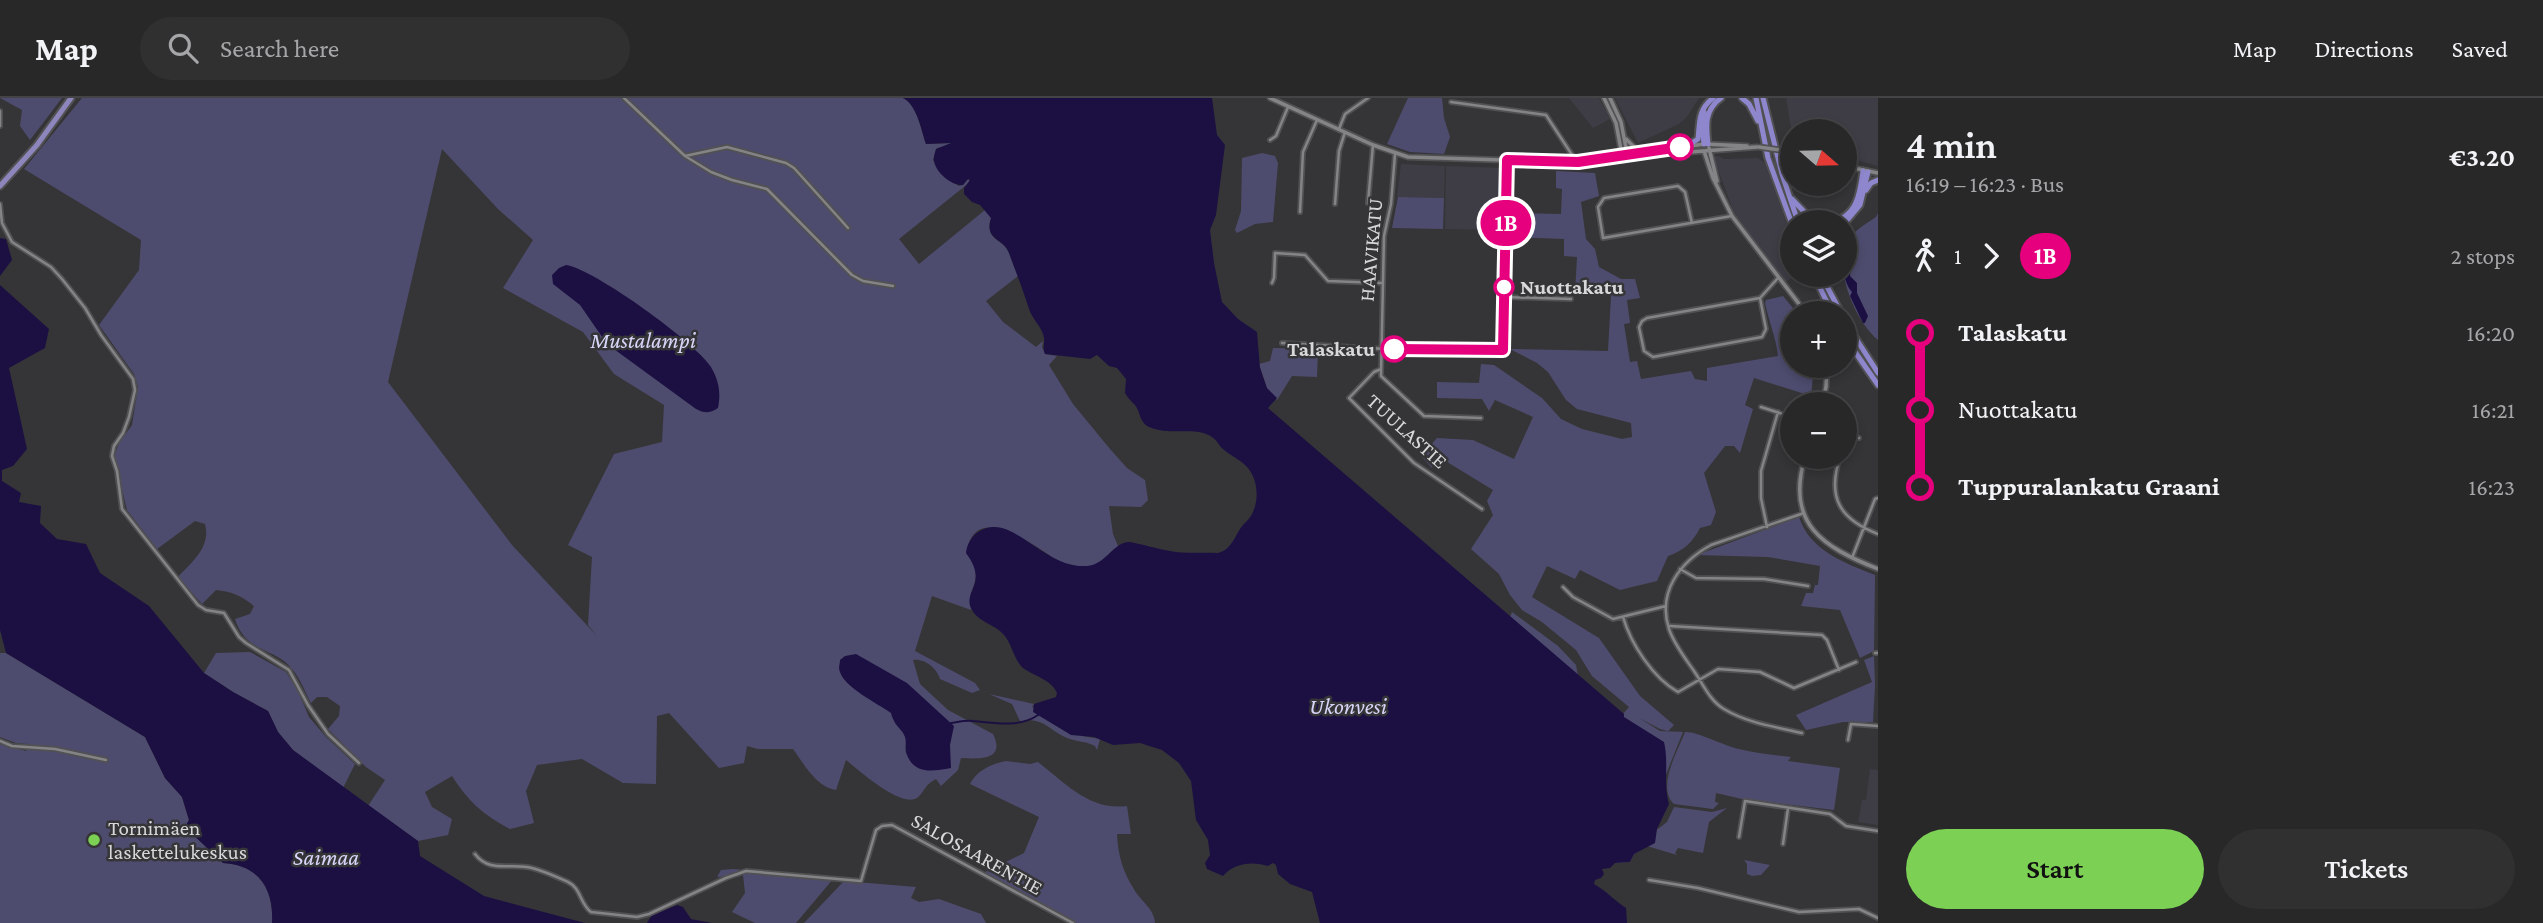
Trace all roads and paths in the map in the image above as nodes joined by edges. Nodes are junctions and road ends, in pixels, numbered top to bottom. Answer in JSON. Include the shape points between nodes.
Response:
{"nodes":[{"id":1,"x":71,"y":98,"type":"edge"},
{"id":2,"x":624,"y":98,"type":"edge"},
{"id":3,"x":1269,"y":98,"type":"edge"},
{"id":4,"x":1368,"y":98,"type":"edge"},
{"id":5,"x":1604,"y":98,"type":"edge"},
{"id":6,"x":1610,"y":98,"type":"edge"},
{"id":7,"x":1713,"y":98,"type":"edge"},
{"id":8,"x":1721,"y":98,"type":"edge"},
{"id":9,"x":1742,"y":98,"type":"edge"},
{"id":10,"x":1756,"y":98,"type":"edge"},
{"id":11,"x":1763,"y":98,"type":"edge"},
{"id":12,"x":1451,"y":102,"type":"dead end"},
{"id":13,"x":1289,"y":107,"type":"junction"},
{"id":14,"x":0,"y":111,"type":"edge"},
{"id":15,"x":1317,"y":120,"type":"junction"},
{"id":16,"x":1760,"y":125,"type":"junction"},
{"id":17,"x":0,"y":126,"type":"edge"},
{"id":18,"x":1339,"y":129,"type":"junction"},
{"id":19,"x":1345,"y":132,"type":"junction"},
{"id":20,"x":1625,"y":138,"type":"junction"},
{"id":21,"x":1270,"y":140,"type":"dead end"},
{"id":22,"x":1373,"y":145,"type":"junction"},
{"id":23,"x":1689,"y":145,"type":"junction"},
{"id":24,"x":1706,"y":147,"type":"junction"},
{"id":25,"x":1655,"y":150,"type":"junction"},
{"id":26,"x":1780,"y":150,"type":"edge"},
{"id":27,"x":1395,"y":154,"type":"junction"},
{"id":28,"x":685,"y":156,"type":"junction"},
{"id":29,"x":1625,"y":156,"type":"junction"},
{"id":30,"x":1507,"y":160,"type":"junction"},
{"id":31,"x":1577,"y":162,"type":"junction"},
{"id":32,"x":1780,"y":167,"type":"edge"},
{"id":33,"x":1857,"y":169,"type":"edge"},
{"id":34,"x":1866,"y":171,"type":"junction"},
{"id":35,"x":1878,"y":173,"type":"edge"},
{"id":36,"x":1878,"y":180,"type":"edge"},
{"id":37,"x":0,"y":186,"type":"edge"},
{"id":38,"x":1789,"y":196,"type":"joint"},
{"id":39,"x":1368,"y":203,"type":"dead end"},
{"id":40,"x":0,"y":204,"type":"edge"},
{"id":41,"x":1335,"y":204,"type":"dead end"},
{"id":42,"x":1787,"y":210,"type":"edge"},
{"id":43,"x":1794,"y":210,"type":"edge"},
{"id":44,"x":1802,"y":210,"type":"edge"},
{"id":45,"x":1851,"y":210,"type":"edge"},
{"id":46,"x":1856,"y":210,"type":"edge"},
{"id":47,"x":1300,"y":212,"type":"dead end"},
{"id":48,"x":1857,"y":212,"type":"edge"},
{"id":49,"x":1732,"y":216,"type":"junction"},
{"id":50,"x":1692,"y":223,"type":"junction"},
{"id":51,"x":848,"y":228,"type":"dead end"},
{"id":52,"x":1778,"y":278,"type":"junction"},
{"id":53,"x":1272,"y":283,"type":"dead end"},
{"id":54,"x":1382,"y":283,"type":"junction"},
{"id":55,"x":893,"y":286,"type":"dead end"},
{"id":56,"x":1504,"y":297,"type":"junction"},
{"id":57,"x":1760,"y":298,"type":"junction"},
{"id":58,"x":1571,"y":299,"type":"dead end"},
{"id":59,"x":1796,"y":301,"type":"edge"},
{"id":60,"x":1857,"y":340,"type":"edge"},
{"id":61,"x":1282,"y":343,"type":"dead end"},
{"id":62,"x":1382,"y":349,"type":"junction"},
{"id":63,"x":1857,"y":354,"type":"edge"},
{"id":64,"x":1381,"y":369,"type":"junction"},
{"id":65,"x":1878,"y":373,"type":"edge"},
{"id":66,"x":1878,"y":385,"type":"edge"},
{"id":67,"x":1761,"y":407,"type":"dead end"},
{"id":68,"x":1778,"y":412,"type":"joint"},
{"id":69,"x":1481,"y":418,"type":"dead end"},
{"id":70,"x":1803,"y":469,"type":"edge"},
{"id":71,"x":1837,"y":469,"type":"edge"},
{"id":72,"x":1878,"y":498,"type":"edge"},
{"id":73,"x":1482,"y":509,"type":"dead end"},
{"id":74,"x":1804,"y":513,"type":"junction"},
{"id":75,"x":1767,"y":527,"type":"junction"},
{"id":76,"x":1864,"y":528,"type":"junction"},
{"id":77,"x":1878,"y":534,"type":"edge"},
{"id":78,"x":1852,"y":558,"type":"junction"},
{"id":79,"x":1680,"y":569,"type":"junction"},
{"id":80,"x":1878,"y":569,"type":"edge"},
{"id":81,"x":1808,"y":586,"type":"dead end"},
{"id":82,"x":1563,"y":587,"type":"dead end"},
{"id":83,"x":1666,"y":606,"type":"junction"},
{"id":84,"x":1623,"y":617,"type":"junction"},
{"id":85,"x":1668,"y":626,"type":"junction"},
{"id":86,"x":1856,"y":662,"type":"dead end"},
{"id":87,"x":1839,"y":670,"type":"junction"},
{"id":88,"x":1700,"y":679,"type":"junction"},
{"id":89,"x":1878,"y":726,"type":"edge"},
{"id":90,"x":1801,"y":733,"type":"dead end"},
{"id":91,"x":1848,"y":740,"type":"dead end"},
{"id":92,"x":0,"y":741,"type":"edge"},
{"id":93,"x":106,"y":760,"type":"dead end"},
{"id":94,"x":359,"y":763,"type":"dead end"},
{"id":95,"x":1788,"y":807,"type":"junction"},
{"id":96,"x":1878,"y":831,"type":"edge"},
{"id":97,"x":1740,"y":837,"type":"dead end"},
{"id":98,"x":1783,"y":844,"type":"dead end"},
{"id":99,"x":475,"y":854,"type":"dead end"},
{"id":100,"x":1649,"y":880,"type":"dead end"},
{"id":101,"x":1878,"y":918,"type":"edge"},
{"id":102,"x":1073,"y":923,"type":"edge"}],
"edges":[{"from":1,"to":37,"type":"main road"},
{"from":2,"to":28,"type":"street"},
{"from":3,"to":13,"type":"street"},
{"from":4,"to":18,"type":"street","via":[[1345,114]]},
{"from":5,"to":29,"type":"street"},
{"from":6,"to":20,"type":"street"},
{"from":7,"to":23,"type":"highway","via":[[1699,117],[1698,139]]},
{"from":7,"to":24,"type":"highway","via":[[1703,114]]},
{"from":8,"to":24,"type":"highway","via":[[1708,113]]},
{"from":9,"to":16,"type":"highway"},
{"from":10,"to":16,"type":"highway"},
{"from":11,"to":32,"type":"highway"},
{"from":12,"to":31,"type":"street","via":[[1546,115]]},
{"from":13,"to":15,"type":"street"},
{"from":13,"to":21,"type":"street"},
{"from":14,"to":17,"type":"street"},
{"from":15,"to":18,"type":"street"},
{"from":15,"to":47,"type":"street","via":[[1303,152]]},
{"from":16,"to":42,"type":"highway"},
{"from":18,"to":19,"type":"street"},
{"from":19,"to":22,"type":"street"},
{"from":19,"to":41,"type":"street"},
{"from":20,"to":25,"type":"street","via":[[1635,148]]},
{"from":20,"to":29,"type":"street"},
{"from":22,"to":27,"type":"street"},
{"from":22,"to":39,"type":"street"},
{"from":23,"to":24,"type":"street"},
{"from":23,"to":25,"type":"street"},
{"from":24,"to":26,"type":"street","bridge":true,"via":[[1736,144]]},
{"from":24,"to":29,"type":"street"},
{"from":24,"to":49,"type":"street"},
{"from":25,"to":29,"type":"street"},
{"from":27,"to":30,"type":"street"},
{"from":27,"to":54,"type":"street","name":"HAAVIKATU"},
{"from":28,"to":51,"type":"street","via":[[727,147],[786,163]]},
{"from":28,"to":55,"type":"street","via":[[711,172],[768,189],[852,275]]},
{"from":29,"to":31,"type":"street"},
{"from":30,"to":31,"type":"street"},
{"from":30,"to":56,"type":"street"},
{"from":33,"to":34,"type":"street"},
{"from":34,"to":35,"type":"street"},
{"from":34,"to":45,"type":"highway"},
{"from":34,"to":46,"type":"highway"},
{"from":36,"to":48,"type":"highway","via":[[1869,185]]},
{"from":38,"to":43,"type":"highway"},
{"from":38,"to":44,"type":"highway"},
{"from":40,"to":94,"type":"street","via":[[2,223],[12,242],[62,279],[133,379],[129,417],[112,456],[122,509],[198,606],[224,613],[239,637],[289,670],[328,734]]},
{"from":49,"to":50,"type":"street"},
{"from":49,"to":52,"type":"street"},
{"from":50,"to":50,"type":"street","via":[[1603,238],[1598,207],[1604,198],[1678,186],[1685,191]]},
{"from":52,"to":57,"type":"street"},
{"from":52,"to":59,"type":"street"},
{"from":53,"to":54,"type":"street","via":[[1275,253],[1305,256],[1328,281]]},
{"from":54,"to":62,"type":"street","name":"HAAVIKATU"},
{"from":56,"to":58,"type":"street"},
{"from":56,"to":62,"type":"street","via":[[1503,350]]},
{"from":57,"to":57,"type":"street","via":[[1647,318],[1639,327],[1644,351],[1653,357],[1762,337],[1766,330]]},
{"from":60,"to":65,"type":"highway"},
{"from":61,"to":62,"type":"street"},
{"from":62,"to":64,"type":"street","name":"HAAVIKATU"},
{"from":63,"to":66,"type":"highway"},
{"from":64,"to":69,"type":"street","via":[[1381,376],[1424,416]]},
{"from":64,"to":73,"type":"street","name":"TUULASTIE","via":[[1349,398],[1413,463]]},
{"from":67,"to":68,"type":"street"},
{"from":68,"to":75,"type":"street","via":[[1761,471]]},
{"from":70,"to":74,"type":"street","via":[[1799,492]]},
{"from":71,"to":76,"type":"street","via":[[1836,501]]},
{"from":72,"to":76,"type":"street"},
{"from":74,"to":75,"type":"street"},
{"from":74,"to":78,"type":"street","via":[[1822,540]]},
{"from":75,"to":79,"type":"street","via":[[1712,545]]},
{"from":76,"to":77,"type":"street"},
{"from":76,"to":78,"type":"street"},
{"from":78,"to":80,"type":"street"},
{"from":79,"to":81,"type":"street","via":[[1696,578],[1764,579]]},
{"from":79,"to":83,"type":"street","via":[[1669,588]]},
{"from":82,"to":84,"type":"street","via":[[1606,616]]},
{"from":83,"to":84,"type":"street"},
{"from":83,"to":85,"type":"street"},
{"from":84,"to":88,"type":"street","via":[[1630,636],[1671,688],[1681,692]]},
{"from":85,"to":87,"type":"street","via":[[1822,635]]},
{"from":85,"to":88,"type":"street"},
{"from":86,"to":87,"type":"street"},
{"from":87,"to":88,"type":"street","via":[[1794,688],[1760,672],[1718,669]]},
{"from":88,"to":90,"type":"street","via":[[1724,709]]},
{"from":89,"to":91,"type":"street","via":[[1851,724]]},
{"from":92,"to":93,"type":"street"},
{"from":95,"to":96,"type":"street","via":[[1830,814],[1846,826]]},
{"from":95,"to":97,"type":"street","via":[[1745,802]]},
{"from":95,"to":98,"type":"street"},
{"from":99,"to":102,"type":"street","name":"SALOSAARENTIE","via":[[493,866],[533,868],[568,882],[591,912],[637,917],[746,872],[861,881],[876,830],[892,824]]},
{"from":100,"to":101,"type":"street","via":[[1799,912],[1859,909]]}]}
